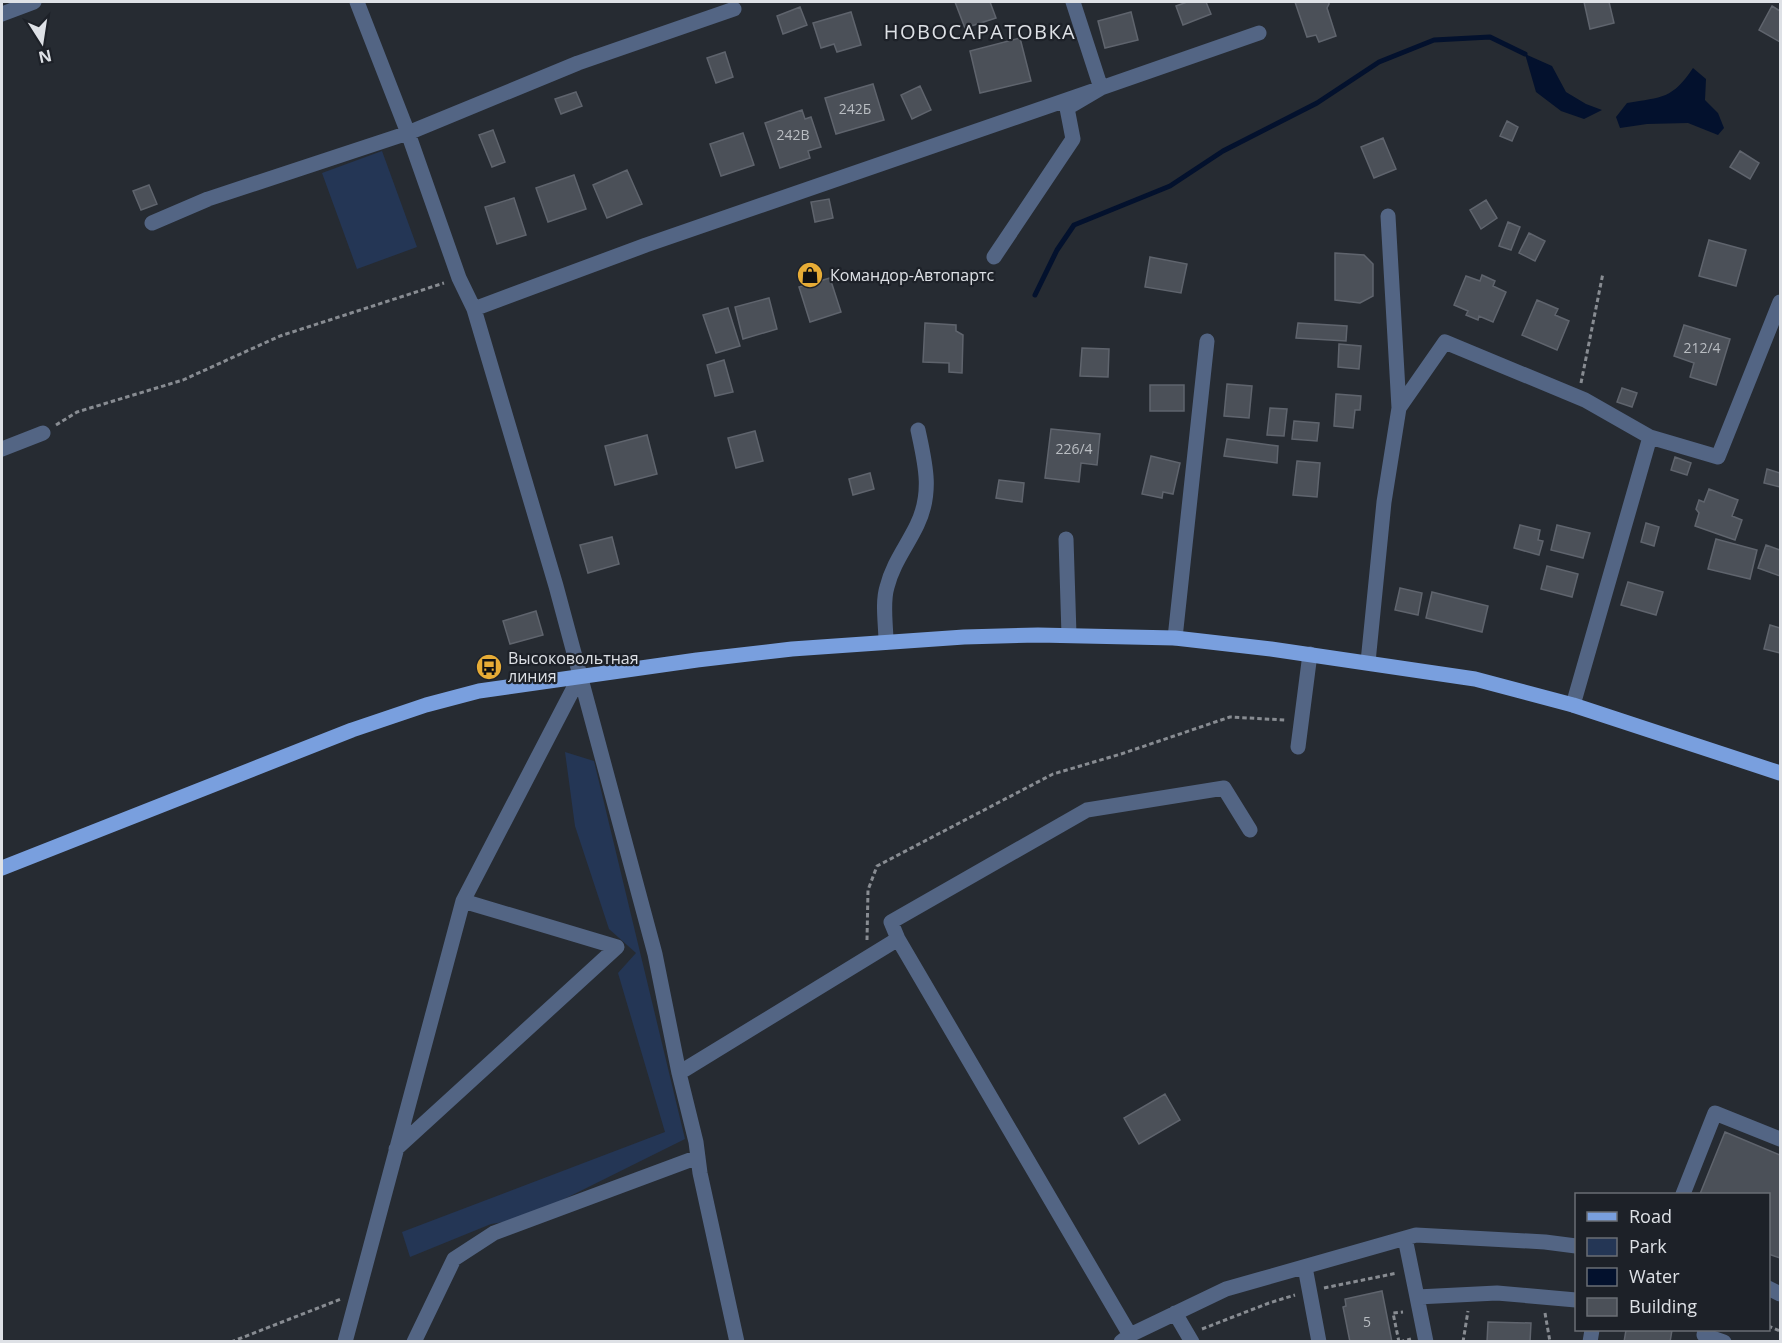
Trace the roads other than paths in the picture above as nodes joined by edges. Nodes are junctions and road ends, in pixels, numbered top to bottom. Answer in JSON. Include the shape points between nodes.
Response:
{"nodes":[{"id":1,"x":34,"y":2,"type":"edge"},
{"id":2,"x":357,"y":2,"type":"edge"},
{"id":3,"x":1073,"y":2,"type":"edge"},
{"id":4,"x":734,"y":9,"type":"dead end"},
{"id":5,"x":2,"y":14,"type":"edge"},
{"id":6,"x":1259,"y":33,"type":"dead end"},
{"id":7,"x":1101,"y":88,"type":"junction"},
{"id":8,"x":408,"y":133,"type":"junction"},
{"id":9,"x":1388,"y":216,"type":"dead end"},
{"id":10,"x":152,"y":223,"type":"dead end"},
{"id":11,"x":994,"y":257,"type":"dead end"},
{"id":12,"x":1780,"y":302,"type":"edge"},
{"id":13,"x":474,"y":309,"type":"junction"},
{"id":14,"x":1207,"y":341,"type":"dead end"},
{"id":15,"x":1399,"y":408,"type":"junction"},
{"id":16,"x":918,"y":430,"type":"dead end"},
{"id":17,"x":43,"y":433,"type":"road end"},
{"id":18,"x":1650,"y":437,"type":"junction"},
{"id":19,"x":2,"y":449,"type":"edge"},
{"id":20,"x":1066,"y":539,"type":"dead end"},
{"id":21,"x":1069,"y":635,"type":"junction"},
{"id":22,"x":1175,"y":638,"type":"junction"},
{"id":23,"x":886,"y":642,"type":"junction"},
{"id":24,"x":1310,"y":654,"type":"junction"},
{"id":25,"x":1368,"y":662,"type":"junction"},
{"id":26,"x":580,"y":676,"type":"junction"},
{"id":27,"x":1573,"y":705,"type":"junction"},
{"id":28,"x":1298,"y":747,"type":"dead end"},
{"id":29,"x":1780,"y":773,"type":"edge"},
{"id":30,"x":1250,"y":830,"type":"dead end"},
{"id":31,"x":2,"y":868,"type":"edge"},
{"id":32,"x":463,"y":901,"type":"junction"},
{"id":33,"x":898,"y":939,"type":"junction"},
{"id":34,"x":679,"y":1073,"type":"junction"},
{"id":35,"x":1780,"y":1138,"type":"edge"},
{"id":36,"x":396,"y":1149,"type":"junction"},
{"id":37,"x":698,"y":1157,"type":"junction"},
{"id":38,"x":1683,"y":1193,"type":"edge"},
{"id":39,"x":1405,"y":1238,"type":"junction"},
{"id":40,"x":1575,"y":1246,"type":"edge"},
{"id":41,"x":1305,"y":1267,"type":"junction"},
{"id":42,"x":1417,"y":1296,"type":"junction"},
{"id":43,"x":1575,"y":1300,"type":"edge"},
{"id":44,"x":1175,"y":1314,"type":"junction"},
{"id":45,"x":1706,"y":1336,"type":"edge"},
{"id":46,"x":1125,"y":1338,"type":"edge"},
{"id":47,"x":345,"y":1341,"type":"edge"},
{"id":48,"x":414,"y":1341,"type":"edge"},
{"id":49,"x":737,"y":1341,"type":"edge"},
{"id":50,"x":1192,"y":1341,"type":"edge"},
{"id":51,"x":1319,"y":1341,"type":"edge"},
{"id":52,"x":1426,"y":1341,"type":"edge"},
{"id":53,"x":1724,"y":1341,"type":"edge"}],
"edges":[{"from":1,"to":5,"type":"street"},
{"from":2,"to":8,"type":"street"},
{"from":3,"to":7,"type":"street"},
{"from":4,"to":8,"type":"street","via":[[578,63]]},
{"from":6,"to":7,"type":"street"},
{"from":7,"to":11,"type":"street","via":[[1067,108],[1073,139]]},
{"from":7,"to":13,"type":"street","via":[[646,245]]},
{"from":8,"to":10,"type":"street","via":[[208,199]]},
{"from":8,"to":13,"type":"street","via":[[459,278]]},
{"from":9,"to":15,"type":"street"},
{"from":12,"to":18,"type":"street","via":[[1718,457]]},
{"from":13,"to":26,"type":"street"},
{"from":14,"to":22,"type":"street"},
{"from":15,"to":18,"type":"street","via":[[1445,342],[1585,400]]},
{"from":15,"to":25,"type":"street","via":[[1384,502]]},
{"from":16,"to":23,"type":"street","via":[[927,476],[924,500],[918,524],[893,567],[886,590]]},
{"from":17,"to":19,"type":"street"},
{"from":18,"to":27,"type":"street"},
{"from":20,"to":21,"type":"street"},
{"from":21,"to":22,"type":"main road"},
{"from":21,"to":23,"type":"main road"},
{"from":22,"to":24,"type":"main road"},
{"from":23,"to":26,"type":"main road","via":[[792,649]]},
{"from":24,"to":25,"type":"main road"},
{"from":24,"to":28,"type":"street"},
{"from":25,"to":27,"type":"main road","via":[[1475,679]]},
{"from":26,"to":31,"type":"main road","via":[[479,691],[362,726]]},
{"from":26,"to":32,"type":"street"},
{"from":26,"to":34,"type":"street","via":[[655,954]]},
{"from":27,"to":29,"type":"main road"},
{"from":30,"to":33,"type":"street","via":[[1224,788],[1087,810],[891,922]]},
{"from":32,"to":36,"type":"street"},
{"from":32,"to":36,"type":"street","via":[[617,947]]},
{"from":33,"to":34,"type":"street"},
{"from":33,"to":46,"type":"street"},
{"from":34,"to":37,"type":"street"},
{"from":35,"to":38,"type":"street","via":[[1715,1113]]},
{"from":36,"to":47,"type":"street"},
{"from":37,"to":48,"type":"street","via":[[494,1233],[454,1259]]},
{"from":37,"to":49,"type":"street"},
{"from":39,"to":40,"type":"street","via":[[1416,1235]]},
{"from":39,"to":41,"type":"street"},
{"from":39,"to":42,"type":"street"},
{"from":41,"to":44,"type":"street","via":[[1226,1289]]},
{"from":41,"to":51,"type":"street"},
{"from":42,"to":43,"type":"street","via":[[1497,1293]]},
{"from":42,"to":52,"type":"street"},
{"from":44,"to":46,"type":"street"},
{"from":44,"to":50,"type":"street"},
{"from":45,"to":53,"type":"street"}]}
